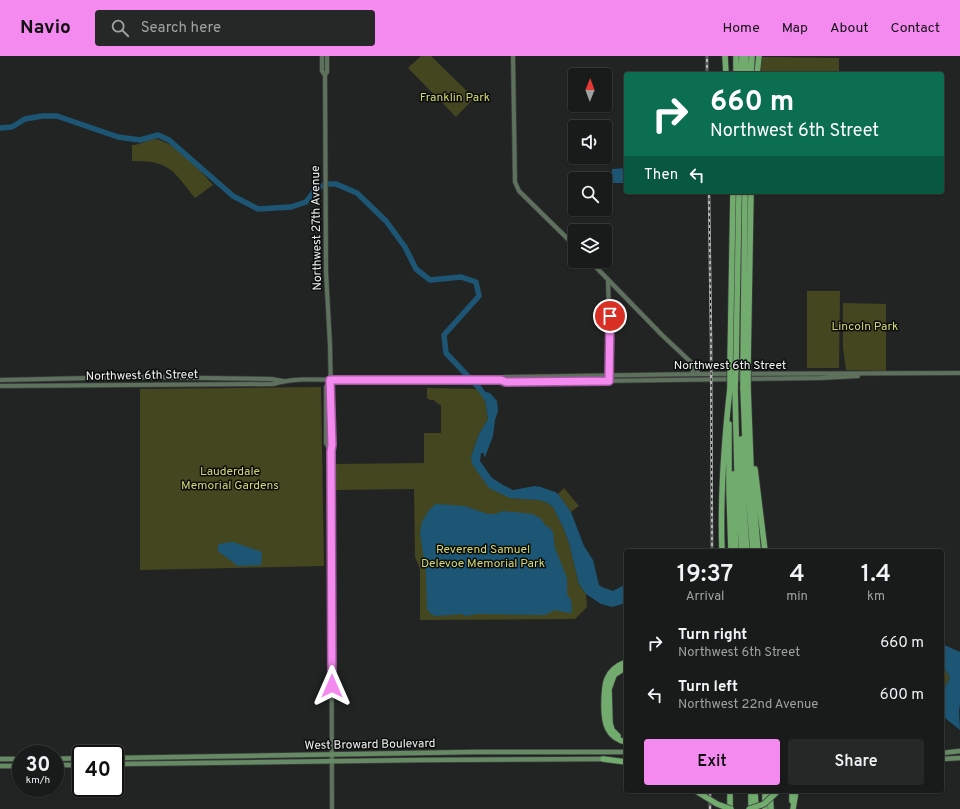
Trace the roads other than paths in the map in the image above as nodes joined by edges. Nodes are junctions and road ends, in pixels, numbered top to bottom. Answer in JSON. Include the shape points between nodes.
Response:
{"nodes":[{"id":1,"x":322,"y":56,"type":"edge"},
{"id":2,"x":327,"y":56,"type":"edge"},
{"id":3,"x":513,"y":56,"type":"edge"},
{"id":4,"x":725,"y":56,"type":"edge"},
{"id":5,"x":736,"y":56,"type":"edge"},
{"id":6,"x":742,"y":56,"type":"edge"},
{"id":7,"x":746,"y":56,"type":"edge"},
{"id":8,"x":752,"y":56,"type":"edge"},
{"id":9,"x":759,"y":56,"type":"edge"},
{"id":10,"x":726,"y":72,"type":"edge"},
{"id":11,"x":736,"y":72,"type":"edge"},
{"id":12,"x":741,"y":72,"type":"edge"},
{"id":13,"x":746,"y":72,"type":"edge"},
{"id":14,"x":752,"y":72,"type":"edge"},
{"id":15,"x":757,"y":72,"type":"edge"},
{"id":16,"x":325,"y":75,"type":"junction"},
{"id":17,"x":733,"y":194,"type":"edge"},
{"id":18,"x":739,"y":194,"type":"edge"},
{"id":19,"x":745,"y":194,"type":"edge"},
{"id":20,"x":751,"y":194,"type":"edge"},
{"id":21,"x":568,"y":239,"type":"edge"},
{"id":22,"x":597,"y":268,"type":"edge"},
{"id":23,"x":608,"y":280,"type":"junction"},
{"id":24,"x":613,"y":285,"type":"junction"},
{"id":25,"x":609,"y":290,"type":"junction"},
{"id":26,"x":691,"y":364,"type":"junction"},
{"id":27,"x":733,"y":365,"type":"junction"},
{"id":28,"x":746,"y":365,"type":"junction"},
{"id":29,"x":693,"y":374,"type":"junction"},
{"id":30,"x":699,"y":374,"type":"junction"},
{"id":31,"x":960,"y":375,"type":"edge"},
{"id":32,"x":609,"y":378,"type":"junction"},
{"id":33,"x":0,"y":380,"type":"edge"},
{"id":34,"x":330,"y":380,"type":"junction"},
{"id":35,"x":284,"y":381,"type":"junction"},
{"id":36,"x":0,"y":386,"type":"edge"},
{"id":37,"x":733,"y":388,"type":"junction"},
{"id":38,"x":746,"y":388,"type":"junction"},
{"id":39,"x":743,"y":398,"type":"junction"},
{"id":40,"x":750,"y":445,"type":"junction"},
{"id":41,"x":722,"y":549,"type":"edge"},
{"id":42,"x":731,"y":549,"type":"edge"},
{"id":43,"x":736,"y":549,"type":"edge"},
{"id":44,"x":742,"y":549,"type":"edge"},
{"id":45,"x":747,"y":549,"type":"edge"},
{"id":46,"x":752,"y":549,"type":"edge"},
{"id":47,"x":758,"y":549,"type":"edge"},
{"id":48,"x":764,"y":549,"type":"edge"},
{"id":49,"x":624,"y":663,"type":"edge"},
{"id":50,"x":624,"y":668,"type":"edge"},
{"id":51,"x":624,"y":740,"type":"edge"},
{"id":52,"x":624,"y":741,"type":"edge"},
{"id":53,"x":624,"y":752,"type":"edge"},
{"id":54,"x":960,"y":752,"type":"edge"},
{"id":55,"x":440,"y":753,"type":"junction"},
{"id":56,"x":944,"y":753,"type":"edge"},
{"id":57,"x":331,"y":754,"type":"junction"},
{"id":58,"x":204,"y":756,"type":"junction"},
{"id":59,"x":220,"y":756,"type":"junction"},
{"id":60,"x":124,"y":758,"type":"edge"},
{"id":61,"x":958,"y":758,"type":"edge"},
{"id":62,"x":0,"y":759,"type":"edge"},
{"id":63,"x":12,"y":759,"type":"edge"},
{"id":64,"x":603,"y":759,"type":"junction"},
{"id":65,"x":624,"y":759,"type":"edge"},
{"id":66,"x":944,"y":759,"type":"edge"},
{"id":67,"x":430,"y":760,"type":"junction"},
{"id":68,"x":331,"y":761,"type":"junction"},
{"id":69,"x":624,"y":762,"type":"edge"},
{"id":70,"x":196,"y":763,"type":"junction"},
{"id":71,"x":209,"y":763,"type":"junction"},
{"id":72,"x":124,"y":764,"type":"edge"},
{"id":73,"x":0,"y":766,"type":"edge"},
{"id":74,"x":12,"y":766,"type":"edge"},
{"id":75,"x":699,"y":793,"type":"edge"},
{"id":76,"x":730,"y":793,"type":"edge"},
{"id":77,"x":751,"y":793,"type":"edge"},
{"id":78,"x":755,"y":793,"type":"edge"},
{"id":79,"x":765,"y":793,"type":"edge"},
{"id":80,"x":770,"y":793,"type":"edge"},
{"id":81,"x":776,"y":793,"type":"edge"},
{"id":82,"x":792,"y":793,"type":"edge"},
{"id":83,"x":796,"y":793,"type":"edge"},
{"id":84,"x":332,"y":809,"type":"edge"},
{"id":85,"x":730,"y":809,"type":"edge"},
{"id":86,"x":750,"y":809,"type":"edge"},
{"id":87,"x":756,"y":809,"type":"edge"},
{"id":88,"x":766,"y":809,"type":"edge"},
{"id":89,"x":771,"y":809,"type":"edge"},
{"id":90,"x":792,"y":809,"type":"edge"}],
"edges":[{"from":1,"to":16,"type":"street","name":"Northwest 27th Avenue","via":[[322,71]]},
{"from":2,"to":16,"type":"street","name":"Northwest 27th Avenue"},
{"from":3,"to":21,"type":"street","via":[[514,176],[519,191]]},
{"from":4,"to":10,"type":"highway"},
{"from":5,"to":11,"type":"highway"},
{"from":6,"to":12,"type":"highway"},
{"from":7,"to":13,"type":"highway"},
{"from":8,"to":14,"type":"highway"},
{"from":9,"to":15,"type":"highway"},
{"from":16,"to":34,"type":"street","name":"Northwest 27th Avenue","via":[[326,272]]},
{"from":17,"to":27,"type":"highway"},
{"from":18,"to":27,"type":"highway"},
{"from":19,"to":28,"type":"highway"},
{"from":20,"to":28,"type":"highway"},
{"from":22,"to":23,"type":"street"},
{"from":23,"to":24,"type":"street"},
{"from":23,"to":25,"type":"street"},
{"from":24,"to":25,"type":"street"},
{"from":24,"to":26,"type":"street"},
{"from":25,"to":32,"type":"street"},
{"from":26,"to":29,"type":"street"},
{"from":26,"to":30,"type":"street","via":[[696,367]]},
{"from":27,"to":37,"type":"highway","bridge":true},
{"from":28,"to":38,"type":"highway","bridge":true},
{"from":29,"to":30,"type":"street","name":"Northwest 6th Street"},
{"from":29,"to":32,"type":"street","name":"Northwest 6th Street"},
{"from":30,"to":31,"type":"street","name":"Northwest 6th Street"},
{"from":31,"to":32,"type":"street","name":"Northwest 6th Street"},
{"from":32,"to":34,"type":"street","name":"Northwest 6th Street"},
{"from":33,"to":35,"type":"street","name":"Northwest 6th Street","via":[[137,377],[264,378]]},
{"from":34,"to":35,"type":"street","name":"Northwest 6th Street"},
{"from":34,"to":57,"type":"street","name":"Northwest 27th Avenue","via":[[326,387],[326,443],[331,451]]},
{"from":35,"to":36,"type":"street","name":"Northwest 6th Street","via":[[274,384]]},
{"from":37,"to":41,"type":"highway","via":[[724,443]]},
{"from":37,"to":42,"type":"highway","via":[[729,489]]},
{"from":37,"to":43,"type":"highway"},
{"from":37,"to":44,"type":"highway"},
{"from":38,"to":39,"type":"highway"},
{"from":38,"to":40,"type":"highway"},
{"from":39,"to":45,"type":"highway","via":[[742,475]]},
{"from":39,"to":46,"type":"highway"},
{"from":40,"to":47,"type":"highway"},
{"from":40,"to":48,"type":"highway","via":[[757,480]]},
{"from":49,"to":52,"type":"highway","via":[[609,674],[604,693],[604,717],[607,728],[618,740]]},
{"from":50,"to":51,"type":"highway","via":[[613,678],[608,693],[611,728]]},
{"from":53,"to":55,"type":"main road","name":"West Broward Boulevard"},
{"from":54,"to":56,"type":"main road"},
{"from":54,"to":61,"type":"main road"},
{"from":55,"to":57,"type":"main road","name":"West Broward Boulevard"},
{"from":55,"to":67,"type":"main road"},
{"from":57,"to":59,"type":"main road","name":"West Broward Boulevard"},
{"from":57,"to":68,"type":"street","name":"Northwest 27th Avenue"},
{"from":58,"to":59,"type":"main road","name":"West Broward Boulevard"},
{"from":58,"to":60,"type":"main road","name":"West Broward Boulevard"},
{"from":58,"to":70,"type":"main road"},
{"from":59,"to":71,"type":"main road"},
{"from":61,"to":66,"type":"main road"},
{"from":62,"to":63,"type":"main road"},
{"from":64,"to":65,"type":"main road","name":"West Broward Boulevard"},
{"from":64,"to":67,"type":"main road","name":"West Broward Boulevard"},
{"from":64,"to":69,"type":"highway"},
{"from":67,"to":68,"type":"main road","name":"West Broward Boulevard"},
{"from":68,"to":71,"type":"main road","name":"West Broward Boulevard"},
{"from":68,"to":84,"type":"street","name":"Northwest 27th Avenue"},
{"from":70,"to":71,"type":"main road","name":"West Broward Boulevard"},
{"from":70,"to":72,"type":"main road","name":"West Broward Boulevard"},
{"from":73,"to":74,"type":"main road"},
{"from":75,"to":85,"type":"highway","bridge":true},
{"from":76,"to":85,"type":"highway"},
{"from":77,"to":86,"type":"highway"},
{"from":78,"to":87,"type":"highway"},
{"from":79,"to":88,"type":"highway"},
{"from":80,"to":89,"type":"highway"},
{"from":81,"to":86,"type":"highway","bridge":true,"via":[[764,804]]},
{"from":82,"to":90,"type":"highway"},
{"from":83,"to":90,"type":"highway"}]}
